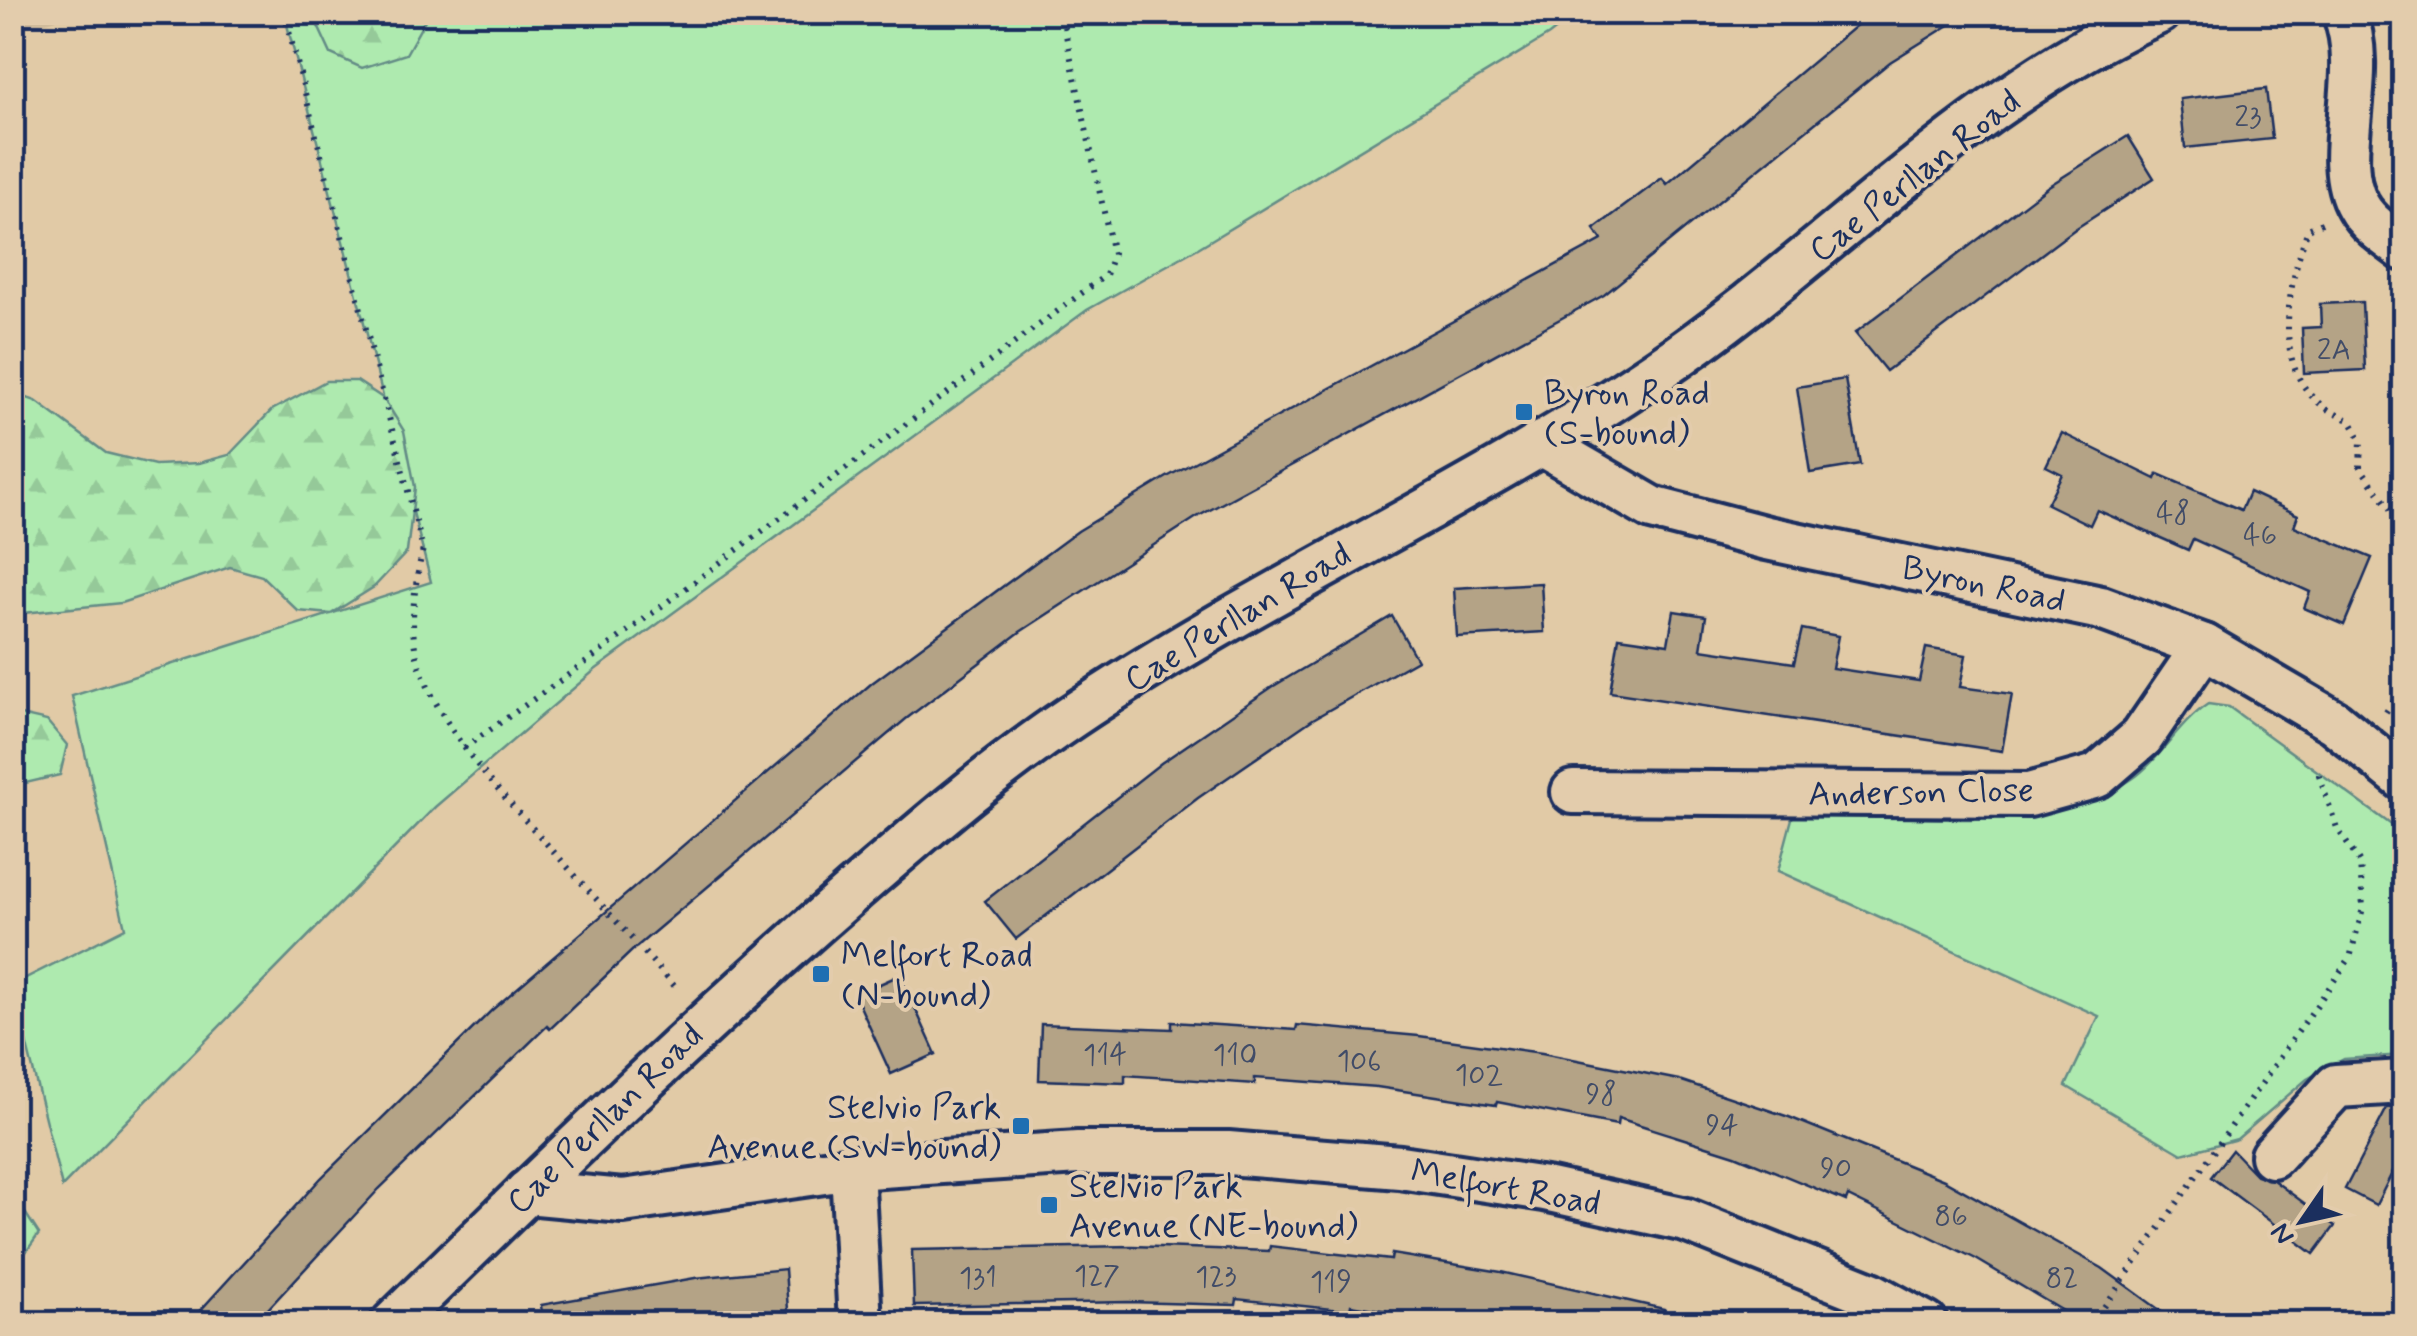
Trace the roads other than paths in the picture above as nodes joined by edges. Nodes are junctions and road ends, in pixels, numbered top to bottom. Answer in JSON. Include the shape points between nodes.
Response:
{"nodes":[{"id":1,"x":2159,"y":12,"type":"edge"},
{"id":2,"x":2344,"y":12,"type":"edge"},
{"id":3,"x":2404,"y":249,"type":"edge"},
{"id":4,"x":1540,"y":443,"type":"junction"},
{"id":5,"x":2204,"y":646,"type":"junction"},
{"id":6,"x":2404,"y":779,"type":"edge"},
{"id":7,"x":1573,"y":792,"type":"dead end"},
{"id":8,"x":2404,"y":1082,"type":"edge"},
{"id":9,"x":2272,"y":1156,"type":"dead end"},
{"id":10,"x":852,"y":1168,"type":"junction"},
{"id":11,"x":527,"y":1192,"type":"junction"},
{"id":12,"x":392,"y":1324,"type":"edge"},
{"id":13,"x":860,"y":1324,"type":"edge"},
{"id":14,"x":1926,"y":1324,"type":"edge"}],
"edges":[{"from":1,"to":4,"type":"street","name":"Cae Perllan Road","via":[[2112,33],[1974,120],[1748,307]]},
{"from":2,"to":3,"type":"street","via":[[2356,87],[2346,152],[2357,206]]},
{"from":4,"to":5,"type":"street","name":"Byron Road","via":[[1652,508],[2101,608]]},
{"from":4,"to":11,"type":"street","name":"Cae Perllan Road","via":[[1292,581],[1066,720],[898,852],[706,1021]]},
{"from":5,"to":6,"type":"street","name":"Byron Road","via":[[2334,722]]},
{"from":5,"to":7,"type":"street","name":"Anderson Close","via":[[2142,738],[2108,767],[2028,795]]},
{"from":8,"to":9,"type":"street","via":[[2336,1086]]},
{"from":10,"to":11,"type":"street","name":"Melfort Road","via":[[624,1201]]},
{"from":10,"to":13,"type":"street"},
{"from":10,"to":14,"type":"street","name":"Melfort Road","via":[[1078,1153],[1228,1153],[1400,1167],[1686,1220],[1872,1294]]},
{"from":11,"to":12,"type":"street","name":"Cae Perllan Road"}]}
